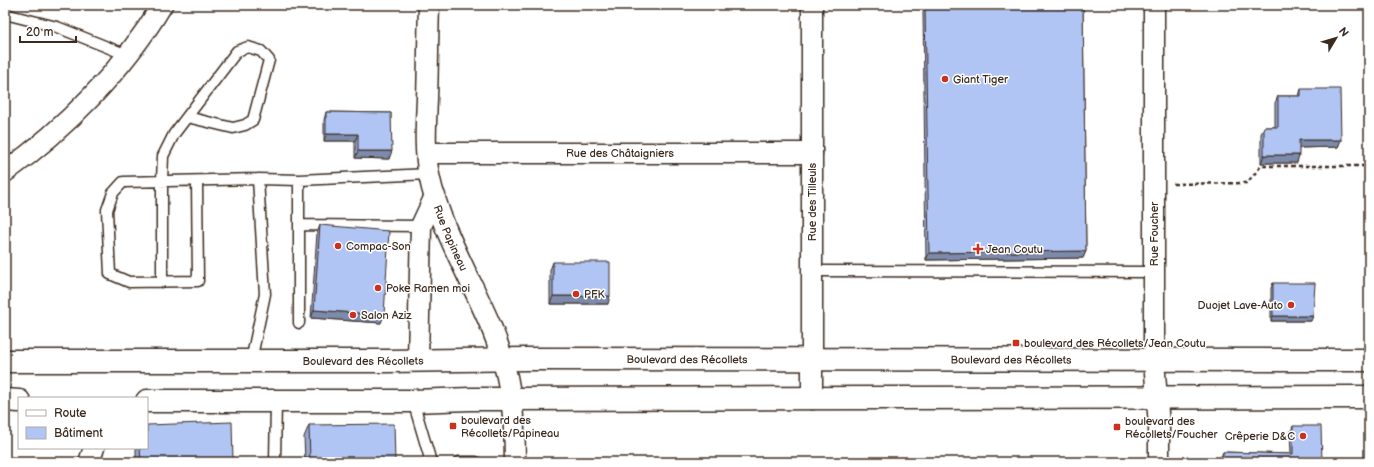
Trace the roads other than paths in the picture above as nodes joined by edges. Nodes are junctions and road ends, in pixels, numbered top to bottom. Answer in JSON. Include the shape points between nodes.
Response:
{"nodes":[{"id":1,"x":162,"y":5,"type":"edge"},
{"id":2,"x":429,"y":5,"type":"edge"},
{"id":3,"x":812,"y":5,"type":"edge"},
{"id":4,"x":1154,"y":5,"type":"edge"},
{"id":5,"x":5,"y":14,"type":"edge"},
{"id":6,"x":127,"y":55,"type":"junction"},
{"id":7,"x":187,"y":117,"type":"junction"},
{"id":8,"x":427,"y":153,"type":"junction"},
{"id":9,"x":812,"y":153,"type":"junction"},
{"id":10,"x":5,"y":172,"type":"edge"},
{"id":11,"x":429,"y":174,"type":"junction"},
{"id":12,"x":258,"y":179,"type":"junction"},
{"id":13,"x":299,"y":180,"type":"junction"},
{"id":14,"x":162,"y":181,"type":"junction"},
{"id":15,"x":197,"y":181,"type":"junction"},
{"id":16,"x":435,"y":196,"type":"junction"},
{"id":17,"x":299,"y":225,"type":"junction"},
{"id":18,"x":421,"y":226,"type":"junction"},
{"id":19,"x":812,"y":271,"type":"junction"},
{"id":20,"x":1154,"y":272,"type":"junction"},
{"id":21,"x":162,"y":282,"type":"junction"},
{"id":22,"x":299,"y":323,"type":"dead end"},
{"id":23,"x":418,"y":360,"type":"junction"},
{"id":24,"x":503,"y":360,"type":"junction"},
{"id":25,"x":812,"y":360,"type":"junction"},
{"id":26,"x":1154,"y":360,"type":"junction"},
{"id":27,"x":1369,"y":360,"type":"edge"},
{"id":28,"x":5,"y":361,"type":"edge"},
{"id":29,"x":251,"y":361,"type":"junction"},
{"id":30,"x":1369,"y":397,"type":"edge"},
{"id":31,"x":1157,"y":398,"type":"junction"},
{"id":32,"x":512,"y":399,"type":"junction"},
{"id":33,"x":812,"y":399,"type":"junction"},
{"id":34,"x":5,"y":400,"type":"edge"},
{"id":35,"x":18,"y":400,"type":"edge"},
{"id":36,"x":148,"y":401,"type":"edge"},
{"id":37,"x":276,"y":401,"type":"junction"},
{"id":38,"x":413,"y":401,"type":"junction"},
{"id":39,"x":94,"y":449,"type":"edge"},
{"id":40,"x":89,"y":462,"type":"edge"},
{"id":41,"x":275,"y":462,"type":"edge"},
{"id":42,"x":431,"y":462,"type":"edge"},
{"id":43,"x":460,"y":462,"type":"edge"},
{"id":44,"x":476,"y":462,"type":"edge"},
{"id":45,"x":515,"y":462,"type":"edge"},
{"id":46,"x":1159,"y":462,"type":"edge"}],
"edges":[{"from":1,"to":6,"type":"street"},
{"from":2,"to":8,"type":"street","name":"Rue Papineau"},
{"from":3,"to":9,"type":"street","name":"Rue des Tilleuls"},
{"from":4,"to":20,"type":"street","name":"Rue Foucher"},
{"from":5,"to":6,"type":"lane","via":[[57,27]]},
{"from":6,"to":10,"type":"street","via":[[70,118]]},
{"from":7,"to":7,"type":"lane","via":[[237,51],[248,47],[261,51],[269,60],[253,120],[233,128]]},
{"from":7,"to":14,"type":"lane","via":[[174,134],[163,156]]},
{"from":8,"to":9,"type":"street","name":"Rue des Châtaigniers"},
{"from":8,"to":11,"type":"street","name":"Rue Papineau"},
{"from":9,"to":19,"type":"street","name":"Rue des Tilleuls"},
{"from":11,"to":13,"type":"lane"},
{"from":11,"to":16,"type":"street","name":"Rue Papineau"},
{"from":12,"to":13,"type":"lane"},
{"from":12,"to":15,"type":"lane"},
{"from":12,"to":29,"type":"lane","via":[[265,294]]},
{"from":13,"to":17,"type":"lane"},
{"from":14,"to":15,"type":"lane"},
{"from":14,"to":21,"type":"lane"},
{"from":14,"to":21,"type":"lane","via":[[123,182],[113,194],[107,210],[110,274],[129,282]]},
{"from":15,"to":21,"type":"lane","via":[[198,281]]},
{"from":16,"to":18,"type":"street"},
{"from":16,"to":24,"type":"street","name":"Rue Papineau"},
{"from":17,"to":18,"type":"lane"},
{"from":17,"to":22,"type":"lane"},
{"from":18,"to":23,"type":"street"},
{"from":19,"to":20,"type":"lane"},
{"from":19,"to":25,"type":"street","name":"Rue des Tilleuls"},
{"from":20,"to":26,"type":"street","name":"Rue Foucher"},
{"from":23,"to":24,"type":"main road","name":"Boulevard des Récollets"},
{"from":23,"to":29,"type":"main road","name":"Boulevard des Récollets"},
{"from":24,"to":25,"type":"main road","name":"Boulevard des Récollets"},
{"from":24,"to":32,"type":"street","name":"Rue Papineau"},
{"from":25,"to":26,"type":"main road","name":"Boulevard des Récollets"},
{"from":25,"to":33,"type":"street","name":"Rue des Tilleuls"},
{"from":26,"to":27,"type":"main road","name":"Boulevard des Récollets"},
{"from":26,"to":31,"type":"street","name":"Rue Foucher"},
{"from":28,"to":29,"type":"main road","name":"Boulevard des Récollets"},
{"from":30,"to":31,"type":"main road"},
{"from":31,"to":33,"type":"main road"},
{"from":31,"to":46,"type":"street","name":"Rue Foucher"},
{"from":32,"to":33,"type":"main road"},
{"from":32,"to":38,"type":"main road"},
{"from":32,"to":45,"type":"street","name":"Rue Papineau"},
{"from":34,"to":35,"type":"main road"},
{"from":36,"to":37,"type":"main road"},
{"from":37,"to":38,"type":"main road"},
{"from":37,"to":41,"type":"lane"},
{"from":38,"to":42,"type":"lane"},
{"from":39,"to":40,"type":"street"},
{"from":43,"to":44,"type":"lane"}]}
